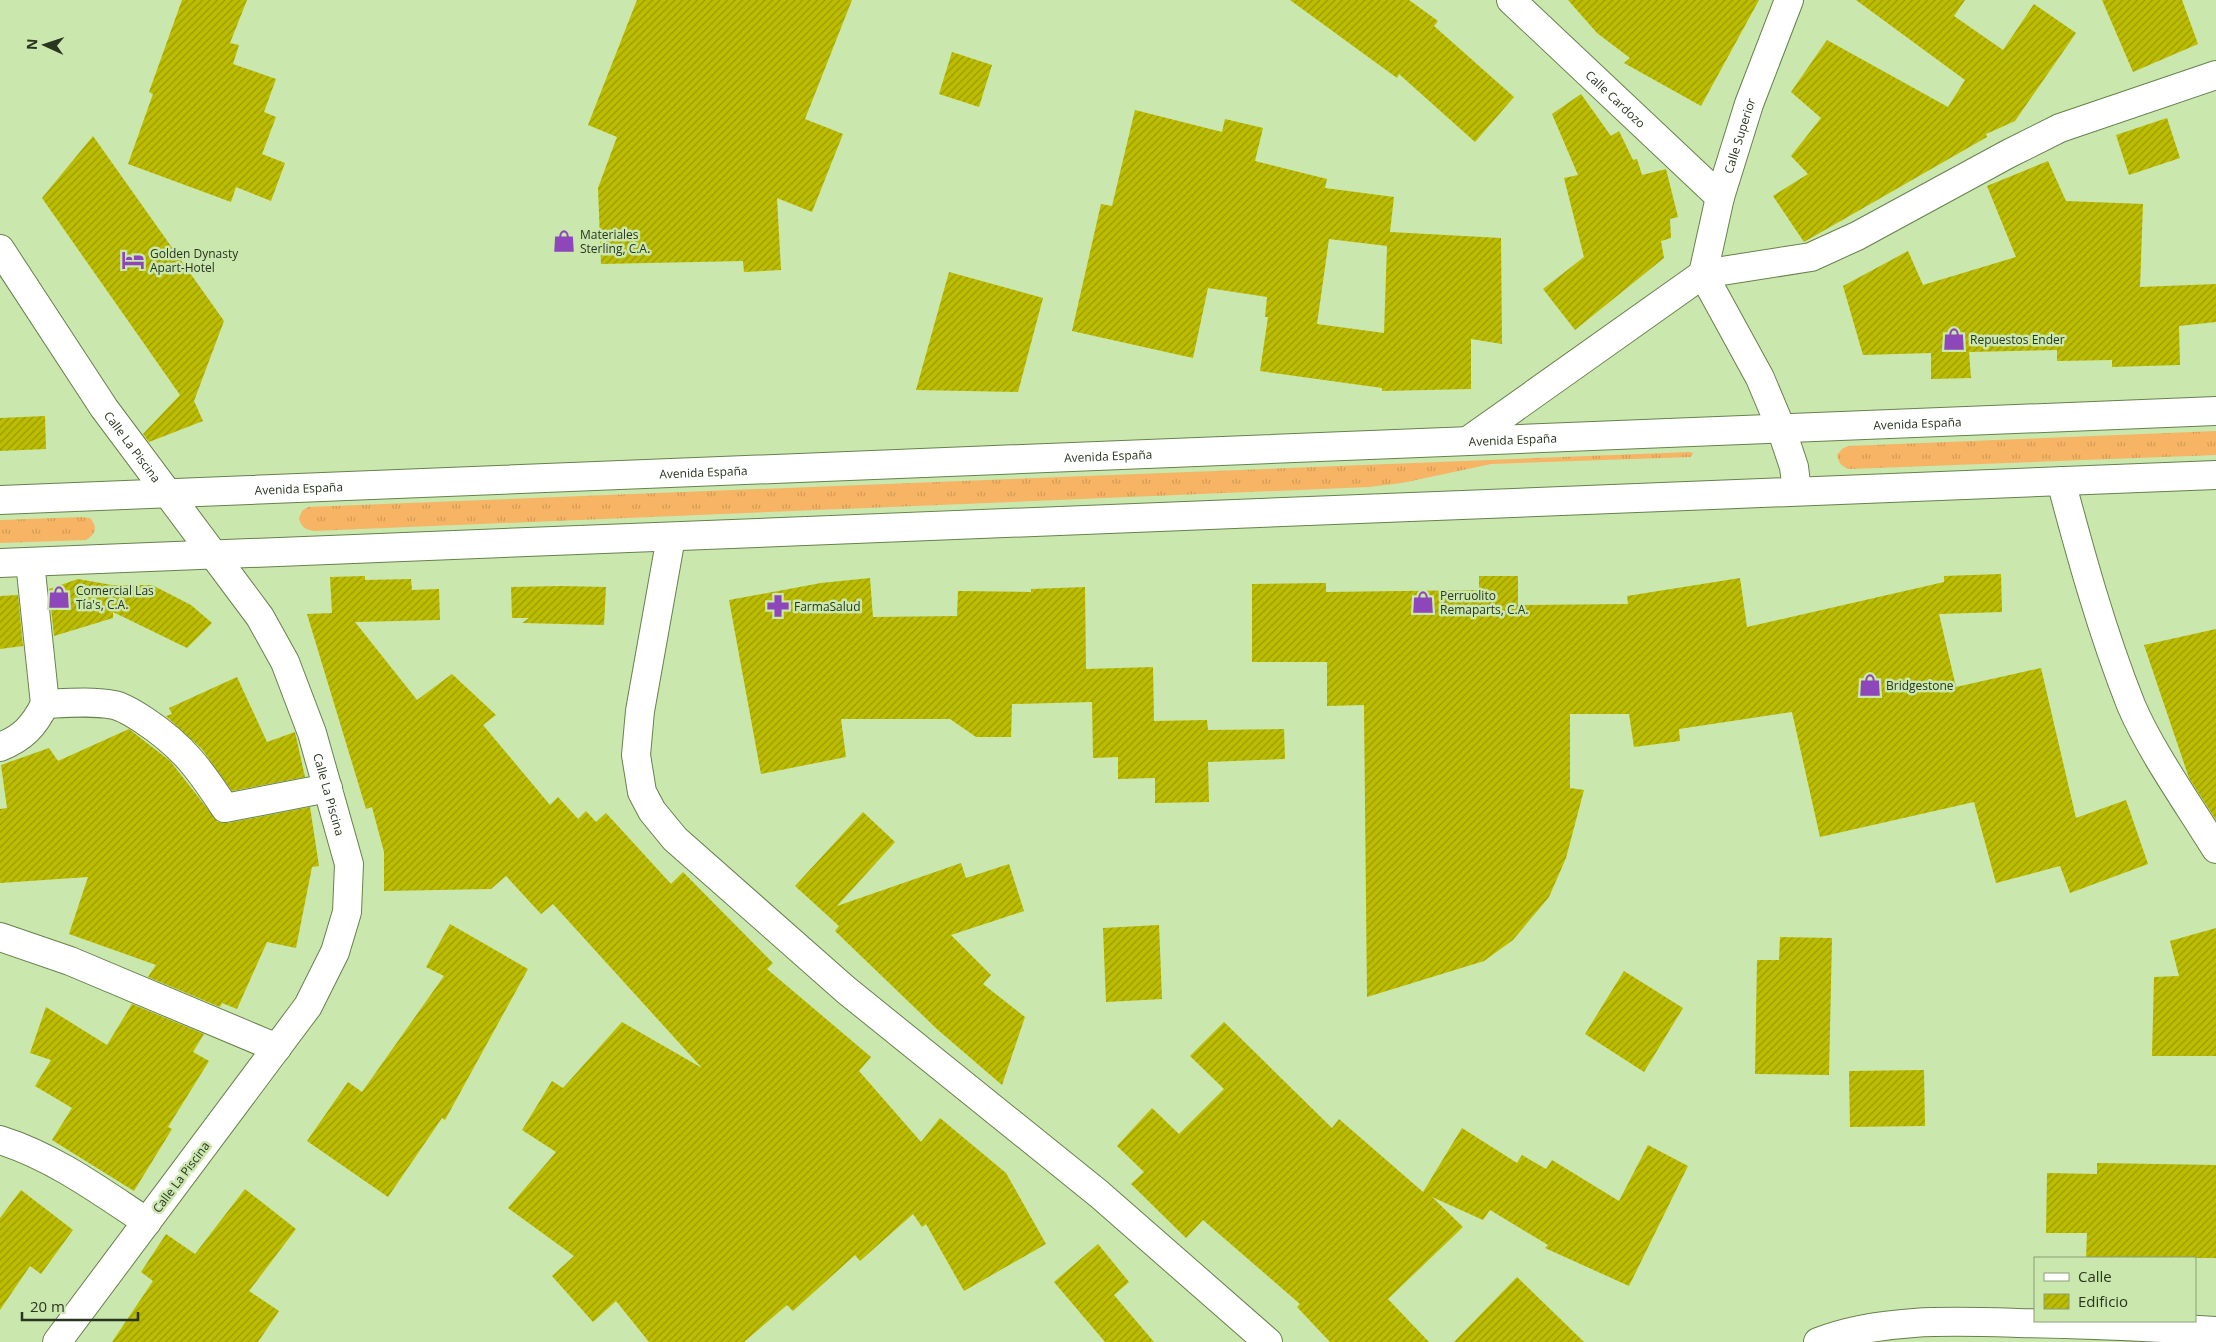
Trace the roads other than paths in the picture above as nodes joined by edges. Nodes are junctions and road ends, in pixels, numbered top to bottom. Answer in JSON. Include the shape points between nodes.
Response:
{"nodes":[{"id":1,"x":1511,"y":0,"type":"edge"},
{"id":2,"x":1789,"y":0,"type":"edge"},
{"id":3,"x":2216,"y":75,"type":"edge"},
{"id":4,"x":1720,"y":197,"type":"junction"},
{"id":5,"x":0,"y":250,"type":"edge"},
{"id":6,"x":1703,"y":274,"type":"junction"},
{"id":7,"x":2216,"y":411,"type":"edge"},
{"id":8,"x":1781,"y":428,"type":"junction"},
{"id":9,"x":1469,"y":440,"type":"junction"},
{"id":10,"x":2216,"y":474,"type":"edge"},
{"id":11,"x":2061,"y":481,"type":"junction"},
{"id":12,"x":1798,"y":491,"type":"junction"},
{"id":13,"x":167,"y":493,"type":"junction"},
{"id":14,"x":0,"y":500,"type":"edge"},
{"id":15,"x":671,"y":536,"type":"junction"},
{"id":16,"x":213,"y":555,"type":"junction"},
{"id":17,"x":30,"y":562,"type":"junction"},
{"id":18,"x":0,"y":563,"type":"edge"},
{"id":19,"x":45,"y":704,"type":"junction"},
{"id":20,"x":0,"y":747,"type":"edge"},
{"id":21,"x":328,"y":788,"type":"junction"},
{"id":22,"x":2216,"y":849,"type":"edge"},
{"id":23,"x":0,"y":937,"type":"edge"},
{"id":24,"x":277,"y":1048,"type":"junction"},
{"id":25,"x":0,"y":1140,"type":"edge"},
{"id":26,"x":147,"y":1222,"type":"junction"},
{"id":27,"x":2216,"y":1331,"type":"edge"},
{"id":28,"x":57,"y":1342,"type":"edge"},
{"id":29,"x":1268,"y":1342,"type":"edge"},
{"id":30,"x":1818,"y":1342,"type":"edge"}],
"edges":[{"from":1,"to":4,"type":"street","name":"Calle Cardozo"},
{"from":2,"to":4,"type":"street","name":"Calle Superior","via":[[1749,104]]},
{"from":3,"to":6,"type":"street","via":[[2060,128],[1857,236],[1811,257]]},
{"from":4,"to":6,"type":"street","name":"Calle Superior"},
{"from":5,"to":13,"type":"street","name":"Calle La Piscina","via":[[104,408]]},
{"from":6,"to":8,"type":"street","via":[[1760,378]]},
{"from":6,"to":9,"type":"street"},
{"from":7,"to":8,"type":"street","name":"Avenida España"},
{"from":8,"to":9,"type":"street","name":"Avenida España"},
{"from":8,"to":12,"type":"street"},
{"from":9,"to":13,"type":"street","name":"Avenida España"},
{"from":10,"to":11,"type":"street"},
{"from":11,"to":12,"type":"street"},
{"from":11,"to":22,"type":"street","via":[[2095,602],[2132,706]]},
{"from":12,"to":15,"type":"street"},
{"from":13,"to":14,"type":"street","name":"Avenida España"},
{"from":13,"to":16,"type":"street","name":"Calle La Piscina"},
{"from":15,"to":16,"type":"street"},
{"from":15,"to":29,"type":"street","via":[[640,711],[636,755],[642,792],[652,811],[675,839],[846,990],[1099,1194]]},
{"from":16,"to":17,"type":"street"},
{"from":16,"to":21,"type":"street","name":"Calle La Piscina","via":[[260,617],[285,662],[312,733]]},
{"from":17,"to":18,"type":"street"},
{"from":17,"to":19,"type":"street"},
{"from":19,"to":20,"type":"street","via":[[26,734]]},
{"from":19,"to":21,"type":"street","via":[[94,702],[117,706],[140,717],[169,737],[197,765],[225,808]]},
{"from":21,"to":24,"type":"street","name":"Calle La Piscina","via":[[349,864],[346,912],[335,952],[308,1006]]},
{"from":23,"to":24,"type":"street","via":[[70,961]]},
{"from":24,"to":26,"type":"street","name":"Calle La Piscina"},
{"from":25,"to":26,"type":"street","via":[[72,1172]]},
{"from":26,"to":28,"type":"street","name":"Calle La Piscina"},
{"from":27,"to":30,"type":"street","via":[[1963,1321],[1893,1325]]}]}
